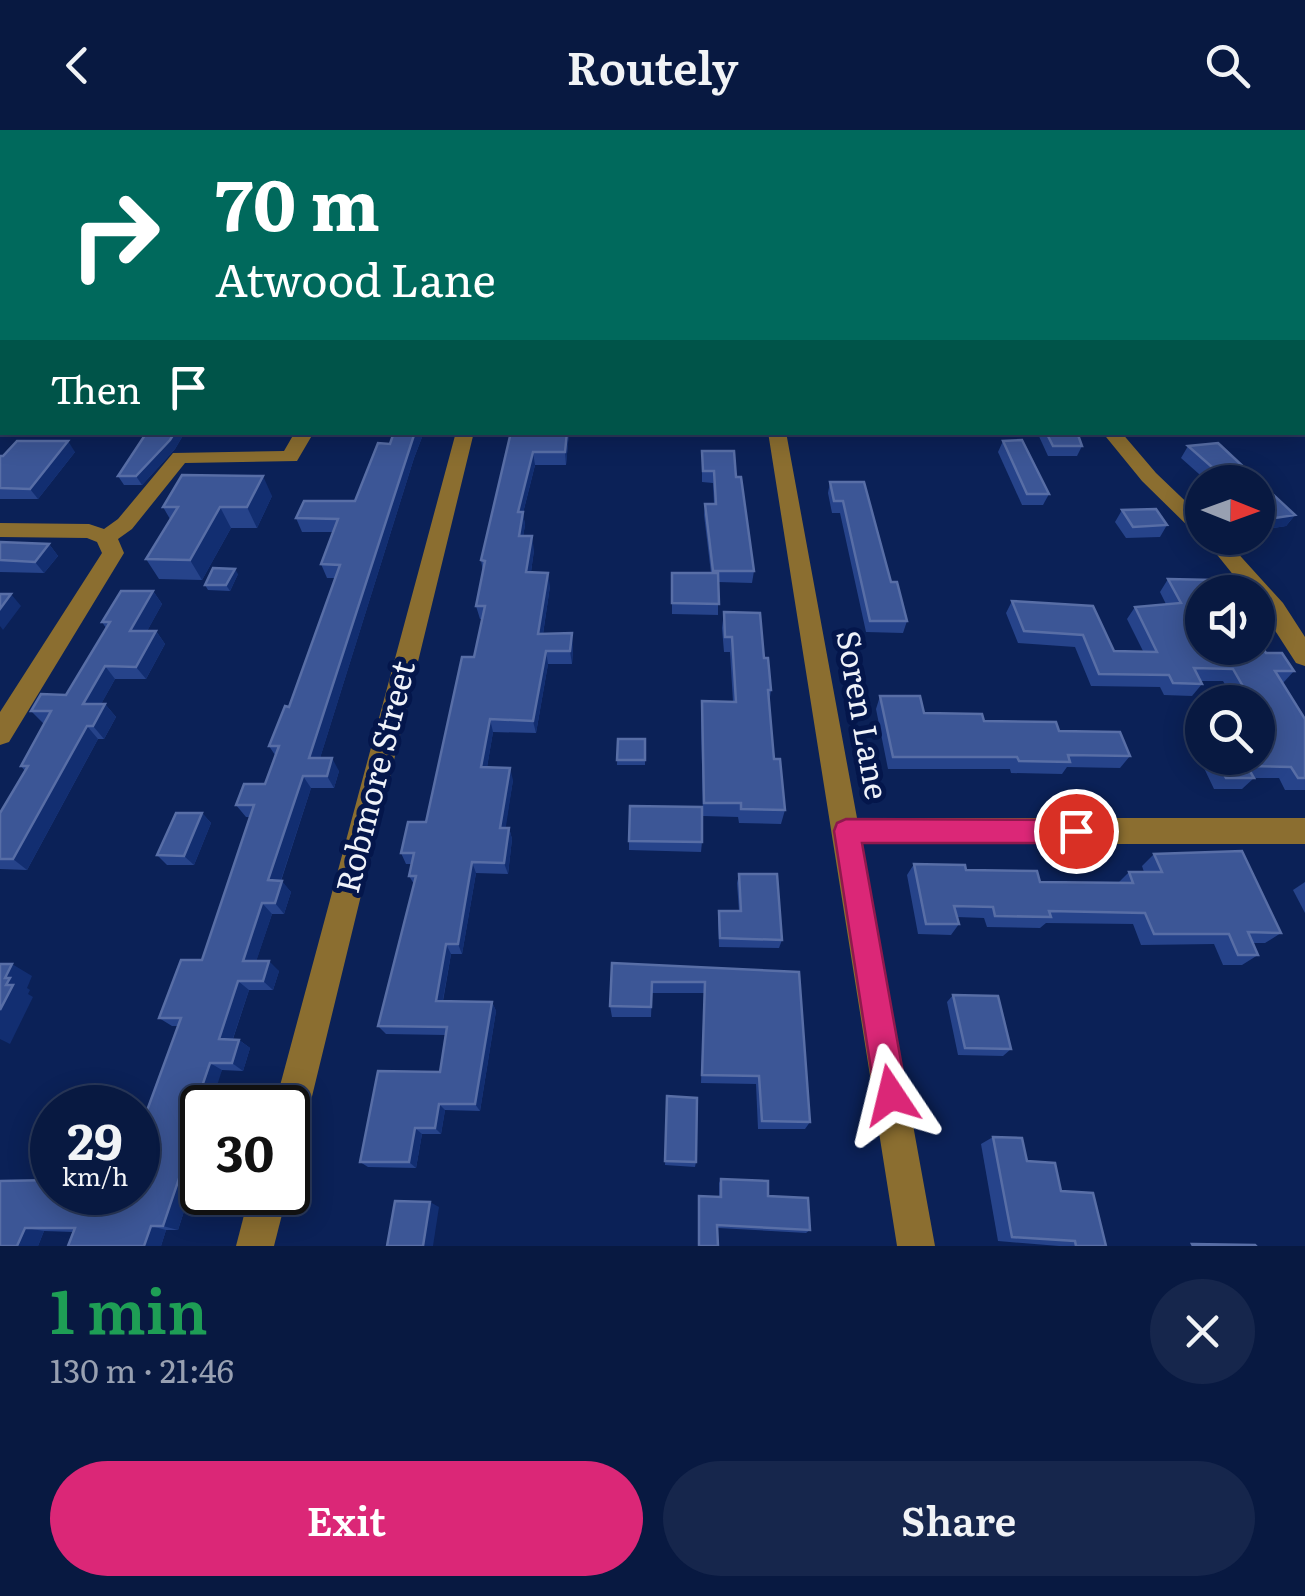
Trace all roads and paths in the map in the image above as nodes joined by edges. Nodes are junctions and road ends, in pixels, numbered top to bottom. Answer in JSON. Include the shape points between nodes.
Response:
{"nodes":[{"id":1,"x":304,"y":435,"type":"edge"},
{"id":2,"x":465,"y":435,"type":"edge"},
{"id":3,"x":779,"y":435,"type":"edge"},
{"id":4,"x":1114,"y":435,"type":"edge"},
{"id":5,"x":1185,"y":512,"type":"edge"},
{"id":6,"x":0,"y":530,"type":"edge"},
{"id":7,"x":106,"y":537,"type":"junction"},
{"id":8,"x":1227,"y":555,"type":"edge"},
{"id":9,"x":1305,"y":657,"type":"edge"},
{"id":10,"x":0,"y":734,"type":"edge"},
{"id":11,"x":846,"y":831,"type":"junction"},
{"id":12,"x":1305,"y":832,"type":"edge"},
{"id":13,"x":297,"y":1085,"type":"edge"},
{"id":14,"x":263,"y":1215,"type":"edge"},
{"id":15,"x":255,"y":1246,"type":"edge"},
{"id":16,"x":916,"y":1246,"type":"edge"}],
"edges":[{"from":1,"to":7,"type":"street","via":[[290,456],[180,456],[126,524]]},
{"from":2,"to":13,"type":"street","name":"Robmore Street"},
{"from":3,"to":11,"type":"street","name":"Soren Lane"},
{"from":4,"to":5,"type":"street"},
{"from":6,"to":7,"type":"street"},
{"from":7,"to":10,"type":"street","via":[[112,559]]},
{"from":8,"to":9,"type":"street"},
{"from":11,"to":12,"type":"street"},
{"from":11,"to":16,"type":"street","name":"Soren Lane"},
{"from":14,"to":15,"type":"street"}]}
